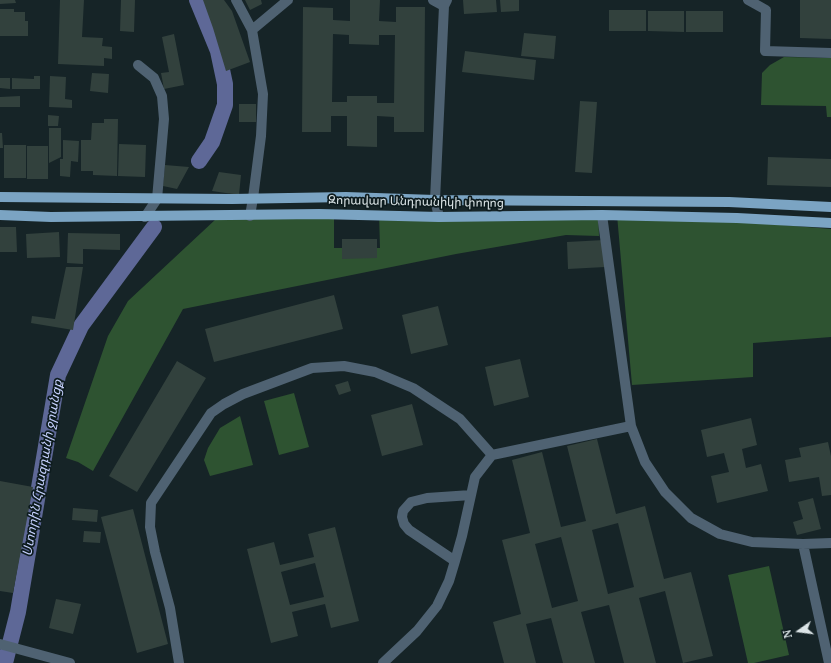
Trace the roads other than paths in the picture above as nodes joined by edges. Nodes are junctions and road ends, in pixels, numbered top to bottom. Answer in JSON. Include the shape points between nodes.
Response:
{"nodes":[{"id":1,"x":236,"y":0,"type":"edge"},
{"id":2,"x":288,"y":0,"type":"edge"},
{"id":3,"x":433,"y":0,"type":"edge"},
{"id":4,"x":748,"y":0,"type":"edge"},
{"id":5,"x":446,"y":3,"type":"edge"},
{"id":6,"x":252,"y":30,"type":"junction"},
{"id":7,"x":831,"y":52,"type":"edge"},
{"id":8,"x":138,"y":65,"type":"dead end"},
{"id":9,"x":0,"y":197,"type":"edge"},
{"id":10,"x":253,"y":198,"type":"junction"},
{"id":11,"x":157,"y":199,"type":"junction"},
{"id":12,"x":435,"y":200,"type":"junction"},
{"id":13,"x":602,"y":200,"type":"junction"},
{"id":14,"x":831,"y":207,"type":"edge"},
{"id":15,"x":0,"y":215,"type":"edge"},
{"id":16,"x":602,"y":215,"type":"junction"},
{"id":17,"x":250,"y":216,"type":"junction"},
{"id":18,"x":145,"y":217,"type":"junction"},
{"id":19,"x":439,"y":217,"type":"junction"},
{"id":20,"x":831,"y":223,"type":"edge"},
{"id":21,"x":631,"y":426,"type":"junction"},
{"id":22,"x":492,"y":455,"type":"junction"},
{"id":23,"x":471,"y":495,"type":"junction"},
{"id":24,"x":831,"y":543,"type":"edge"},
{"id":25,"x":803,"y":544,"type":"junction"},
{"id":26,"x":455,"y":561,"type":"junction"},
{"id":27,"x":0,"y":644,"type":"edge"},
{"id":28,"x":70,"y":663,"type":"edge"},
{"id":29,"x":179,"y":663,"type":"edge"},
{"id":30,"x":382,"y":663,"type":"edge"},
{"id":31,"x":829,"y":663,"type":"edge"}],
"edges":[{"from":1,"to":6,"type":"lane"},
{"from":2,"to":6,"type":"lane"},
{"from":3,"to":5,"type":"lane"},
{"from":4,"to":7,"type":"lane","via":[[766,10],[766,51]]},
{"from":5,"to":12,"type":"lane"},
{"from":6,"to":10,"type":"lane","via":[[263,94],[261,136]]},
{"from":8,"to":11,"type":"lane","via":[[154,78],[162,96],[164,119]]},
{"from":9,"to":11,"type":"main road","name":"Զորավար Անդրանիկի փողոց"},
{"from":10,"to":11,"type":"main road","name":"Զորավար Անդրանիկի փողոց"},
{"from":10,"to":12,"type":"main road","name":"Զորավար Անդրանիկի փողոց","via":[[346,197]]},
{"from":10,"to":17,"type":"lane"},
{"from":11,"to":18,"type":"lane"},
{"from":12,"to":13,"type":"main road","name":"Զորավար Անդրանիկի փողոց"},
{"from":12,"to":19,"type":"lane"},
{"from":13,"to":14,"type":"main road","name":"Զորավար Անդրանիկի փողոց"},
{"from":13,"to":16,"type":"main road"},
{"from":15,"to":18,"type":"main road","name":"Զորավար Անդրանիկի փողոց"},
{"from":16,"to":19,"type":"main road","name":"Զորավար Անդրանիկի փողոց"},
{"from":16,"to":20,"type":"main road","name":"Զորավար Անդրանիկի փողոց"},
{"from":16,"to":21,"type":"lane"},
{"from":17,"to":18,"type":"main road","name":"Զորավար Անդրանիկի փողոց"},
{"from":17,"to":19,"type":"main road","name":"Զորավար Անդրանիկի փողոց","via":[[319,214]]},
{"from":21,"to":22,"type":"lane"},
{"from":21,"to":25,"type":"lane","via":[[645,462],[665,492],[691,518],[720,534],[752,542]]},
{"from":22,"to":23,"type":"lane","via":[[475,477]]},
{"from":22,"to":29,"type":"lane","via":[[460,419],[413,388],[374,372],[344,366],[312,368],[242,394],[224,404],[211,413],[151,504],[150,527],[170,608]]},
{"from":23,"to":26,"type":"lane"},
{"from":23,"to":26,"type":"lane","via":[[428,498],[411,502],[403,511],[404,524],[409,530]]},
{"from":24,"to":25,"type":"lane"},
{"from":25,"to":31,"type":"lane"},
{"from":26,"to":30,"type":"lane","via":[[437,606],[417,631]]},
{"from":27,"to":28,"type":"lane"}]}
